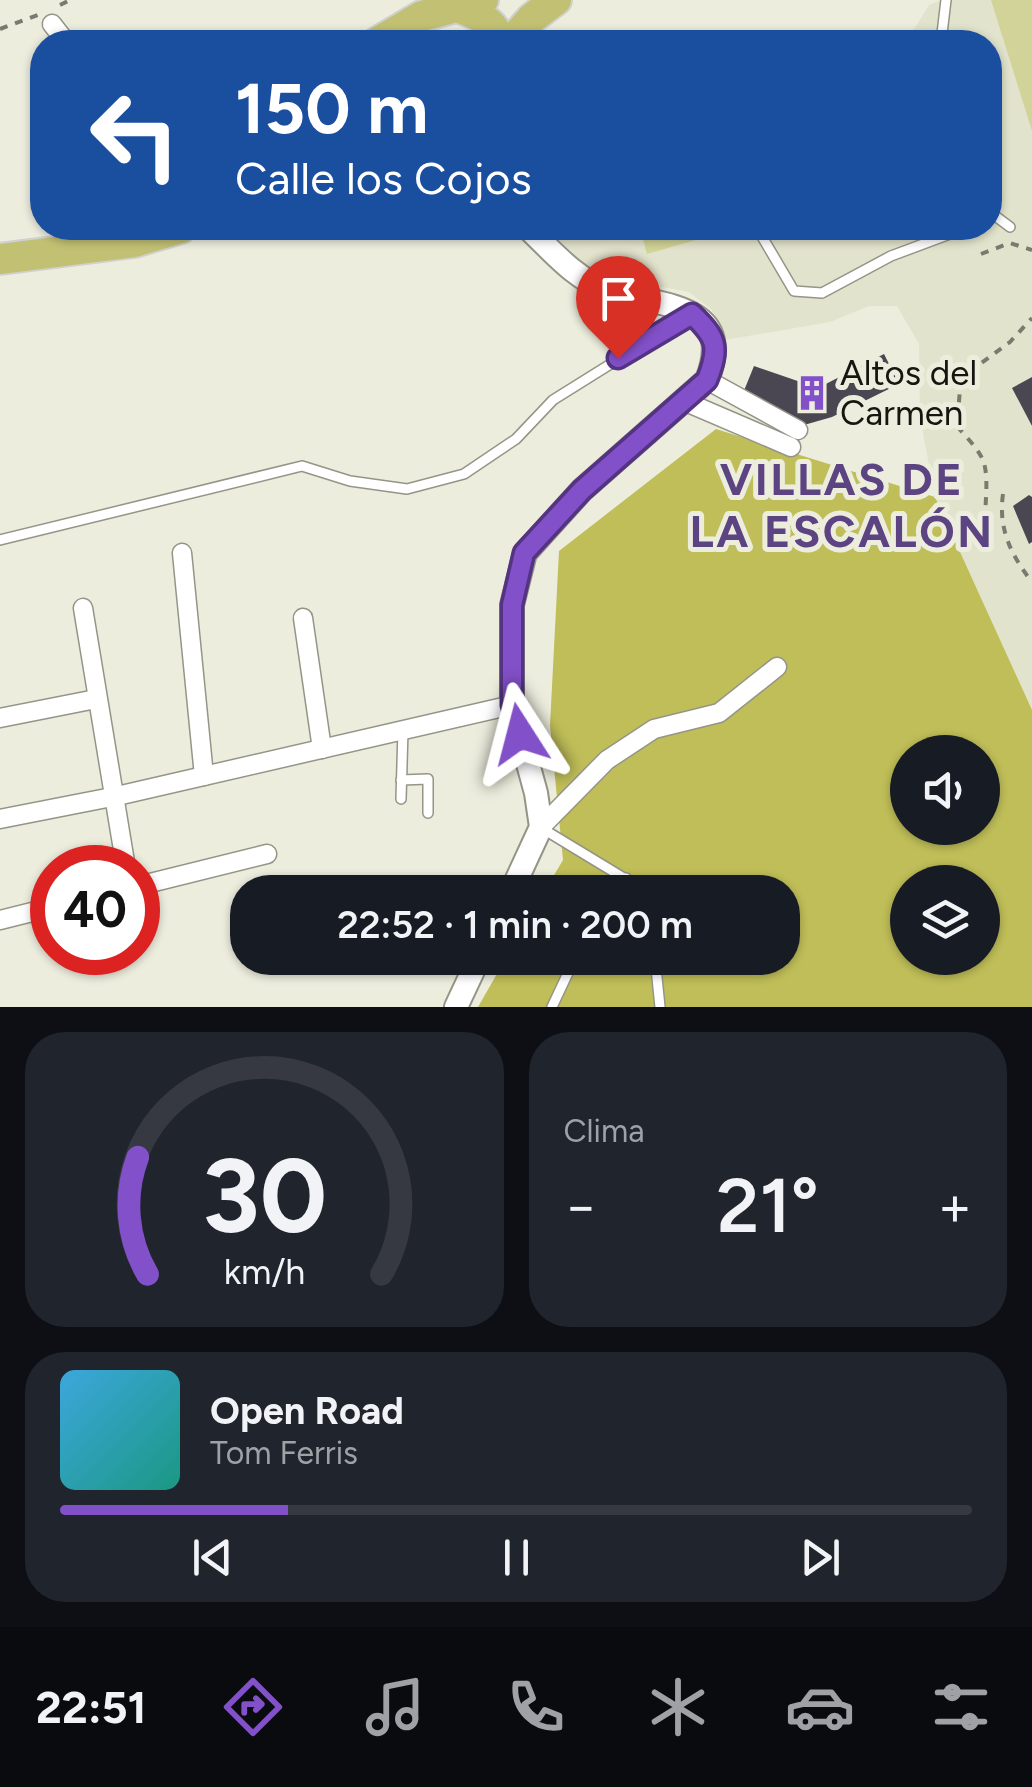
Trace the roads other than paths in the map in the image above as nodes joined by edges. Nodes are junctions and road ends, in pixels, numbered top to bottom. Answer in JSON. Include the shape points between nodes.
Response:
{"nodes":[{"id":1,"x":556,"y":0,"type":"edge"},
{"id":2,"x":946,"y":0,"type":"edge"},
{"id":3,"x":472,"y":4,"type":"edge"},
{"id":4,"x":52,"y":24,"type":"dead end"},
{"id":5,"x":57,"y":30,"type":"edge"},
{"id":6,"x":398,"y":30,"type":"edge"},
{"id":7,"x":495,"y":30,"type":"edge"},
{"id":8,"x":522,"y":30,"type":"edge"},
{"id":9,"x":941,"y":30,"type":"edge"},
{"id":10,"x":1002,"y":222,"type":"edge"},
{"id":11,"x":1010,"y":226,"type":"dead end"},
{"id":12,"x":30,"y":237,"type":"edge"},
{"id":13,"x":0,"y":240,"type":"edge"},
{"id":14,"x":141,"y":240,"type":"edge"},
{"id":15,"x":540,"y":240,"type":"edge"},
{"id":16,"x":765,"y":240,"type":"edge"},
{"id":17,"x":934,"y":240,"type":"edge"},
{"id":18,"x":0,"y":259,"type":"edge"},
{"id":19,"x":692,"y":314,"type":"junction"},
{"id":20,"x":707,"y":380,"type":"junction"},
{"id":21,"x":686,"y":402,"type":"junction"},
{"id":22,"x":0,"y":540,"type":"edge"},
{"id":23,"x":182,"y":553,"type":"dead end"},
{"id":24,"x":83,"y":608,"type":"dead end"},
{"id":25,"x":303,"y":618,"type":"dead end"},
{"id":26,"x":776,"y":668,"type":"dead end"},
{"id":27,"x":96,"y":699,"type":"junction"},
{"id":28,"x":512,"y":705,"type":"junction"},
{"id":29,"x":0,"y":718,"type":"edge"},
{"id":30,"x":403,"y":730,"type":"junction"},
{"id":31,"x":322,"y":749,"type":"junction"},
{"id":32,"x":204,"y":776,"type":"junction"},
{"id":33,"x":401,"y":780,"type":"junction"},
{"id":34,"x":116,"y":796,"type":"junction"},
{"id":35,"x":400,"y":799,"type":"dead end"},
{"id":36,"x":428,"y":812,"type":"dead end"},
{"id":37,"x":0,"y":820,"type":"edge"},
{"id":38,"x":541,"y":827,"type":"junction"},
{"id":39,"x":123,"y":845,"type":"edge"},
{"id":40,"x":266,"y":854,"type":"dead end"},
{"id":41,"x":519,"y":875,"type":"edge"},
{"id":42,"x":621,"y":875,"type":"edge"},
{"id":43,"x":160,"y":880,"type":"edge"},
{"id":44,"x":30,"y":912,"type":"edge"},
{"id":45,"x":0,"y":920,"type":"edge"},
{"id":46,"x":471,"y":975,"type":"edge"},
{"id":47,"x":567,"y":975,"type":"edge"},
{"id":48,"x":656,"y":975,"type":"edge"},
{"id":49,"x":456,"y":1007,"type":"edge"},
{"id":50,"x":552,"y":1007,"type":"edge"},
{"id":51,"x":660,"y":1007,"type":"edge"}],
"edges":[{"from":1,"to":8,"type":"main road"},
{"from":2,"to":9,"type":"lane"},
{"from":3,"to":6,"type":"main road","via":[[422,16]]},
{"from":3,"to":7,"type":"main road"},
{"from":4,"to":5,"type":"street"},
{"from":10,"to":11,"type":"lane"},
{"from":12,"to":13,"type":"main road"},
{"from":14,"to":18,"type":"main road"},
{"from":15,"to":19,"type":"street","via":[[605,290],[673,303]]},
{"from":16,"to":17,"type":"lane","via":[[794,291],[822,293]]},
{"from":19,"to":20,"type":"street","via":[[708,330],[716,356]]},
{"from":19,"to":22,"type":"lane","via":[[553,400],[516,439],[464,474],[407,489],[302,466]]},
{"from":20,"to":21,"type":"street"},
{"from":20,"to":21,"type":"street","via":[[794,438]]},
{"from":21,"to":28,"type":"street","via":[[582,490],[524,553],[512,605]]},
{"from":23,"to":32,"type":"street"},
{"from":24,"to":27,"type":"street"},
{"from":25,"to":31,"type":"street"},
{"from":26,"to":38,"type":"street","via":[[719,713],[654,729],[606,760]]},
{"from":27,"to":29,"type":"street"},
{"from":27,"to":34,"type":"street"},
{"from":28,"to":30,"type":"street"},
{"from":28,"to":38,"type":"street"},
{"from":30,"to":31,"type":"street"},
{"from":30,"to":33,"type":"lane"},
{"from":31,"to":32,"type":"street"},
{"from":32,"to":34,"type":"street"},
{"from":33,"to":35,"type":"lane"},
{"from":33,"to":36,"type":"lane","via":[[428,779]]},
{"from":34,"to":37,"type":"street"},
{"from":34,"to":39,"type":"street"},
{"from":38,"to":41,"type":"street"},
{"from":38,"to":42,"type":"lane"},
{"from":40,"to":43,"type":"street"},
{"from":44,"to":45,"type":"street"},
{"from":46,"to":49,"type":"street"},
{"from":47,"to":50,"type":"lane"},
{"from":48,"to":51,"type":"lane"}]}
